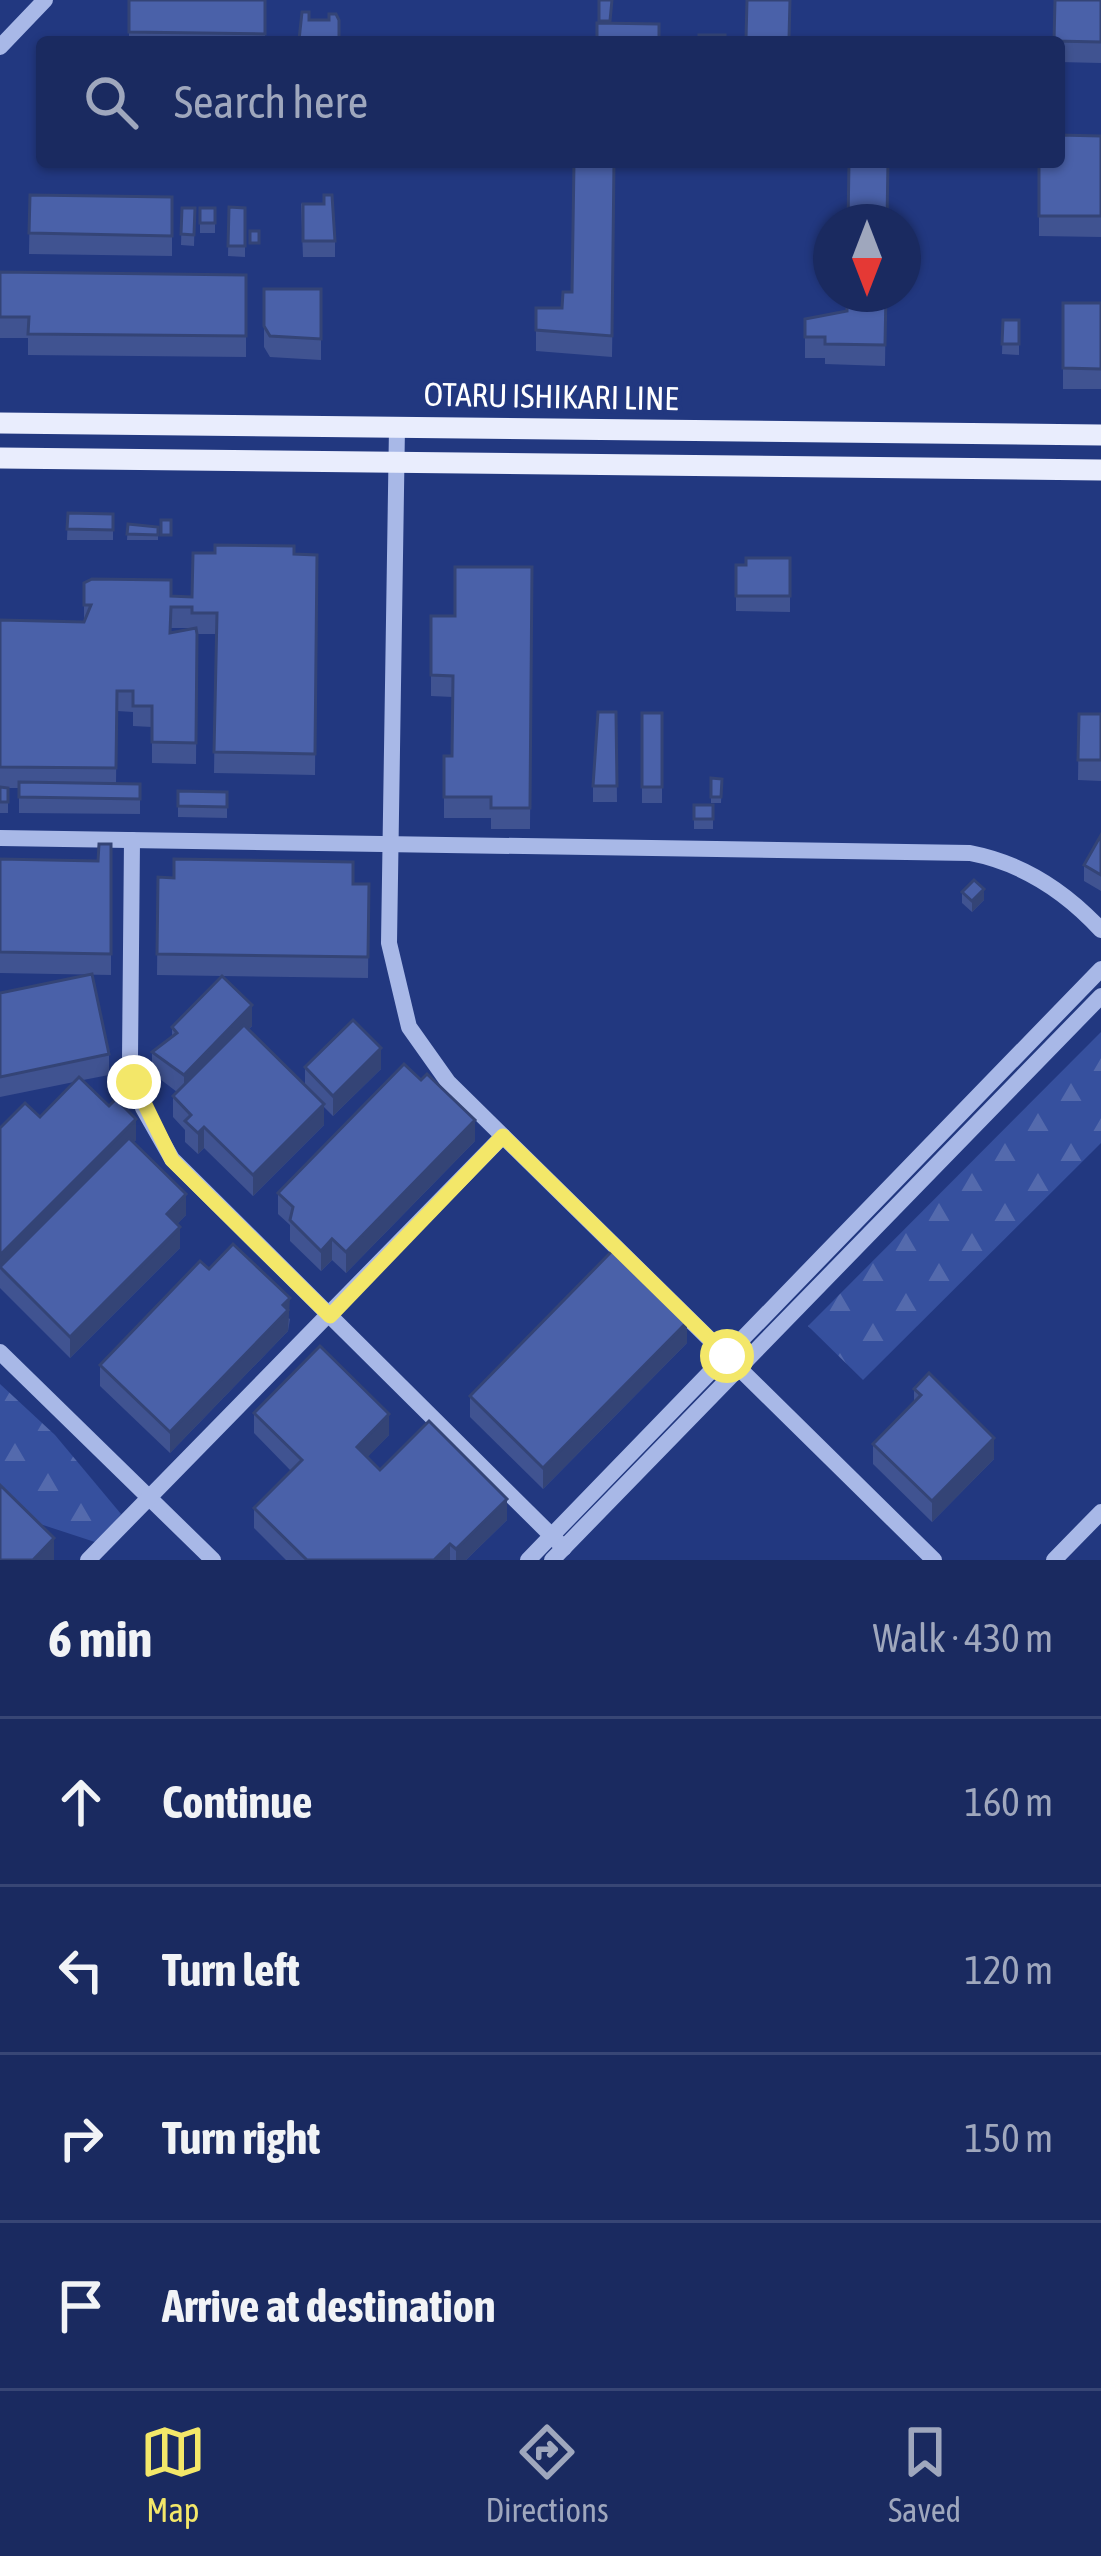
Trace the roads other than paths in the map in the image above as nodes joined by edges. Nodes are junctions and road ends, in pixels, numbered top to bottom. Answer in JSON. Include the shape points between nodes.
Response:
{"nodes":[{"id":1,"x":45,"y":0,"type":"edge"},
{"id":2,"x":0,"y":46,"type":"edge"},
{"id":3,"x":0,"y":422,"type":"edge"},
{"id":4,"x":397,"y":427,"type":"junction"},
{"id":5,"x":1101,"y":435,"type":"edge"},
{"id":6,"x":0,"y":458,"type":"edge"},
{"id":7,"x":397,"y":462,"type":"junction"},
{"id":8,"x":1101,"y":470,"type":"edge"},
{"id":9,"x":0,"y":838,"type":"edge"},
{"id":10,"x":132,"y":840,"type":"junction"},
{"id":11,"x":391,"y":844,"type":"junction"},
{"id":12,"x":1101,"y":930,"type":"edge"},
{"id":13,"x":1101,"y":969,"type":"edge"},
{"id":14,"x":1101,"y":996,"type":"edge"},
{"id":15,"x":503,"y":1136,"type":"junction"},
{"id":16,"x":330,"y":1316,"type":"junction"},
{"id":17,"x":0,"y":1352,"type":"edge"},
{"id":18,"x":733,"y":1362,"type":"junction"},
{"id":19,"x":149,"y":1497,"type":"junction"},
{"id":20,"x":1101,"y":1512,"type":"edge"},
{"id":21,"x":556,"y":1548,"type":"edge"},
{"id":22,"x":88,"y":1560,"type":"edge"},
{"id":23,"x":213,"y":1560,"type":"edge"},
{"id":24,"x":528,"y":1560,"type":"edge"},
{"id":25,"x":934,"y":1560,"type":"edge"},
{"id":26,"x":1054,"y":1560,"type":"edge"}],
"edges":[{"from":1,"to":2,"type":"street"},
{"from":3,"to":4,"type":"main road","name":"OTARU ISHIKARI LINE"},
{"from":4,"to":5,"type":"main road","name":"OTARU ISHIKARI LINE"},
{"from":4,"to":7,"type":"street"},
{"from":6,"to":7,"type":"main road","name":"OTARU ISHIKARI LINE"},
{"from":7,"to":8,"type":"main road","name":"OTARU ISHIKARI LINE"},
{"from":7,"to":11,"type":"street"},
{"from":9,"to":10,"type":"street"},
{"from":10,"to":11,"type":"street"},
{"from":10,"to":16,"type":"street","via":[[130,1059],[143,1108],[172,1160]]},
{"from":11,"to":12,"type":"street","via":[[970,853],[1044,881]]},
{"from":11,"to":15,"type":"street","via":[[391,971],[409,1028]]},
{"from":13,"to":18,"type":"street"},
{"from":14,"to":18,"type":"street"},
{"from":15,"to":16,"type":"street"},
{"from":15,"to":18,"type":"street"},
{"from":16,"to":19,"type":"street"},
{"from":16,"to":21,"type":"street"},
{"from":17,"to":19,"type":"street"},
{"from":18,"to":21,"type":"street"},
{"from":18,"to":25,"type":"street"},
{"from":19,"to":22,"type":"street"},
{"from":19,"to":23,"type":"street"},
{"from":20,"to":26,"type":"street"},
{"from":21,"to":24,"type":"street"}]}
